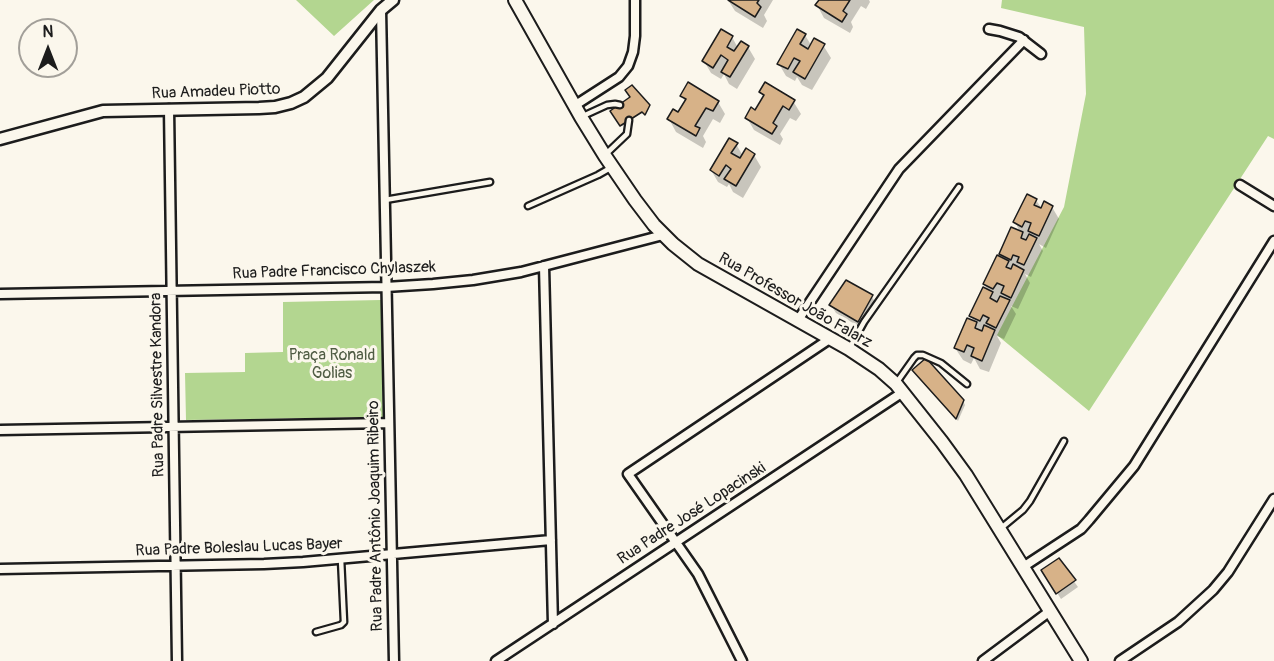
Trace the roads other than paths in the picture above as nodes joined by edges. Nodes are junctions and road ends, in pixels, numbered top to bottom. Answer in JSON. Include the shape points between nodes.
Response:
{"nodes":[{"id":1,"x":393,"y":0,"type":"edge"},
{"id":2,"x":515,"y":0,"type":"edge"},
{"id":3,"x":636,"y":0,"type":"edge"},
{"id":4,"x":381,"y":10,"type":"junction"},
{"id":5,"x":989,"y":29,"type":"dead end"},
{"id":6,"x":1024,"y":40,"type":"junction"},
{"id":7,"x":1041,"y":54,"type":"dead end"},
{"id":8,"x":620,"y":105,"type":"dead end"},
{"id":9,"x":169,"y":109,"type":"junction"},
{"id":10,"x":578,"y":112,"type":"junction"},
{"id":11,"x":629,"y":120,"type":"dead end"},
{"id":12,"x":0,"y":139,"type":"edge"},
{"id":13,"x":605,"y":156,"type":"junction"},
{"id":14,"x":612,"y":167,"type":"junction"},
{"id":15,"x":490,"y":182,"type":"dead end"},
{"id":16,"x":1240,"y":185,"type":"dead end"},
{"id":17,"x":959,"y":187,"type":"dead end"},
{"id":18,"x":385,"y":200,"type":"junction"},
{"id":19,"x":528,"y":206,"type":"dead end"},
{"id":20,"x":1274,"y":206,"type":"edge"},
{"id":21,"x":663,"y":235,"type":"junction"},
{"id":22,"x":1274,"y":241,"type":"edge"},
{"id":23,"x":544,"y":266,"type":"junction"},
{"id":24,"x":387,"y":287,"type":"junction"},
{"id":25,"x":172,"y":291,"type":"junction"},
{"id":26,"x":0,"y":294,"type":"edge"},
{"id":27,"x":798,"y":320,"type":"junction"},
{"id":28,"x":831,"y":338,"type":"junction"},
{"id":29,"x":849,"y":349,"type":"junction"},
{"id":30,"x":967,"y":384,"type":"dead end"},
{"id":31,"x":900,"y":388,"type":"junction"},
{"id":32,"x":389,"y":423,"type":"junction"},
{"id":33,"x":174,"y":427,"type":"junction"},
{"id":34,"x":0,"y":430,"type":"edge"},
{"id":35,"x":1064,"y":441,"type":"dead end"},
{"id":36,"x":1274,"y":499,"type":"edge"},
{"id":37,"x":1000,"y":529,"type":"junction"},
{"id":38,"x":550,"y":540,"type":"junction"},
{"id":39,"x":676,"y":542,"type":"junction"},
{"id":40,"x":392,"y":555,"type":"junction"},
{"id":41,"x":341,"y":559,"type":"junction"},
{"id":42,"x":176,"y":566,"type":"junction"},
{"id":43,"x":1023,"y":567,"type":"junction"},
{"id":44,"x":0,"y":569,"type":"edge"},
{"id":45,"x":1050,"y":611,"type":"junction"},
{"id":46,"x":553,"y":624,"type":"junction"},
{"id":47,"x":316,"y":632,"type":"dead end"},
{"id":48,"x":177,"y":661,"type":"edge"},
{"id":49,"x":394,"y":661,"type":"edge"},
{"id":50,"x":496,"y":661,"type":"edge"},
{"id":51,"x":742,"y":661,"type":"edge"},
{"id":52,"x":983,"y":661,"type":"edge"},
{"id":53,"x":1081,"y":661,"type":"edge"},
{"id":54,"x":1120,"y":661,"type":"edge"}],
"edges":[{"from":1,"to":4,"type":"street","name":"Rua Amadeu Piotto"},
{"from":2,"to":10,"type":"main road","name":"Rua Professor João Falarz"},
{"from":3,"to":10,"type":"street","via":[[635,36],[628,66]]},
{"from":4,"to":9,"type":"street","name":"Rua Amadeu Piotto","via":[[327,78],[304,97],[275,107]]},
{"from":4,"to":18,"type":"street","name":"Rua Padre Antônio Joaquim Ribeiro"},
{"from":5,"to":6,"type":"street"},
{"from":6,"to":7,"type":"street"},
{"from":6,"to":27,"type":"street","via":[[899,169]]},
{"from":8,"to":10,"type":"lane"},
{"from":9,"to":12,"type":"street","name":"Rua Amadeu Piotto","via":[[103,111]]},
{"from":9,"to":25,"type":"street","name":"Rua Padre Silvestre Kandora"},
{"from":10,"to":13,"type":"main road","name":"Rua Professor João Falarz"},
{"from":11,"to":13,"type":"lane","via":[[627,134]]},
{"from":13,"to":14,"type":"main road","name":"Rua Professor João Falarz"},
{"from":14,"to":19,"type":"lane"},
{"from":14,"to":21,"type":"main road","name":"Rua Professor João Falarz"},
{"from":15,"to":18,"type":"lane"},
{"from":16,"to":20,"type":"street"},
{"from":17,"to":29,"type":"lane"},
{"from":18,"to":24,"type":"street","name":"Rua Padre Antônio Joaquim Ribeiro"},
{"from":21,"to":23,"type":"street","name":"Rua Padre Francisco Chylaszek"},
{"from":21,"to":27,"type":"main road","name":"Rua Professor João Falarz","via":[[698,264]]},
{"from":22,"to":43,"type":"street","via":[[1134,466],[1081,529]]},
{"from":23,"to":24,"type":"street","name":"Rua Padre Francisco Chylaszek","via":[[473,280]]},
{"from":23,"to":38,"type":"street"},
{"from":24,"to":25,"type":"street","name":"Rua Padre Francisco Chylaszek"},
{"from":24,"to":32,"type":"street","name":"Rua Padre Antônio Joaquim Ribeiro"},
{"from":25,"to":26,"type":"street","name":"Rua Padre Francisco Chylaszek"},
{"from":25,"to":33,"type":"street","name":"Rua Padre Silvestre Kandora"},
{"from":27,"to":28,"type":"main road","name":"Rua Professor João Falarz"},
{"from":28,"to":29,"type":"main road","name":"Rua Professor João Falarz"},
{"from":28,"to":39,"type":"street","via":[[628,474]]},
{"from":29,"to":31,"type":"main road","name":"Rua Professor João Falarz"},
{"from":30,"to":31,"type":"lane","via":[[940,363],[917,355]]},
{"from":31,"to":37,"type":"main road","name":"Rua Professor João Falarz","via":[[954,458]]},
{"from":31,"to":39,"type":"street","name":"Rua Padre José Lopacinski"},
{"from":32,"to":33,"type":"street"},
{"from":32,"to":40,"type":"street","name":"Rua Padre Antônio Joaquim Ribeiro"},
{"from":33,"to":34,"type":"street"},
{"from":33,"to":42,"type":"street","name":"Rua Padre Silvestre Kandora"},
{"from":35,"to":37,"type":"lane","via":[[1030,501]]},
{"from":36,"to":54,"type":"street","via":[[1213,590],[1178,622]]},
{"from":37,"to":43,"type":"main road","name":"Rua Professor João Falarz"},
{"from":38,"to":40,"type":"street","name":"Rua Padre Boleslau Lucas Bayer"},
{"from":38,"to":46,"type":"street"},
{"from":39,"to":46,"type":"street","name":"Rua Padre José Lopacinski"},
{"from":39,"to":51,"type":"street","via":[[702,580]]},
{"from":40,"to":41,"type":"street","name":"Rua Padre Boleslau Lucas Bayer"},
{"from":40,"to":49,"type":"street","name":"Rua Padre Antônio Joaquim Ribeiro"},
{"from":41,"to":42,"type":"street","name":"Rua Padre Boleslau Lucas Bayer"},
{"from":41,"to":47,"type":"lane","via":[[344,622]]},
{"from":42,"to":44,"type":"street","name":"Rua Padre Boleslau Lucas Bayer"},
{"from":42,"to":48,"type":"street","name":"Rua Padre Silvestre Kandora"},
{"from":43,"to":45,"type":"main road","name":"Rua Professor João Falarz"},
{"from":45,"to":52,"type":"street"},
{"from":45,"to":53,"type":"main road","name":"Rua Professor João Falarz"},
{"from":46,"to":50,"type":"street","name":"Rua Padre José Lopacinski"}]}
